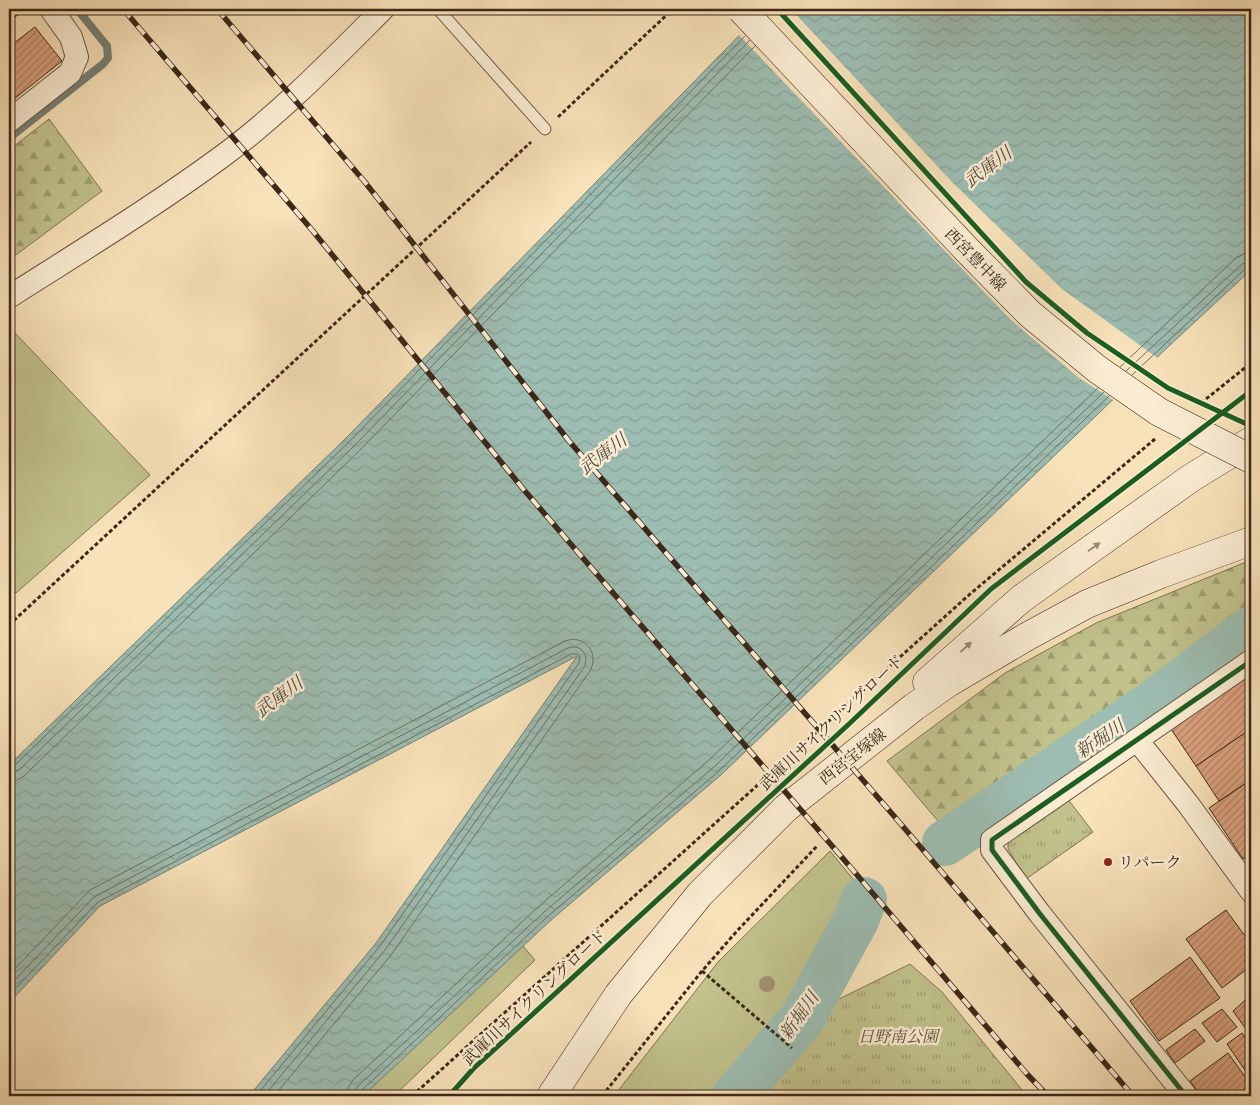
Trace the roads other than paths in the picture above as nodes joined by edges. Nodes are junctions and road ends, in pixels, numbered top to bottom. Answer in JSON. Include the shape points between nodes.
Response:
{"nodes":[{"id":1,"x":51,"y":9,"type":"edge"},
{"id":2,"x":383,"y":9,"type":"edge"},
{"id":3,"x":438,"y":9,"type":"edge"},
{"id":4,"x":741,"y":9,"type":"edge"},
{"id":5,"x":9,"y":121,"type":"edge"},
{"id":6,"x":545,"y":129,"type":"road end"},
{"id":7,"x":9,"y":297,"type":"edge"},
{"id":8,"x":1251,"y":440,"type":"edge"},
{"id":9,"x":1251,"y":459,"type":"edge"},
{"id":10,"x":1251,"y":541,"type":"edge"},
{"id":11,"x":1251,"y":661,"type":"edge"},
{"id":12,"x":1137,"y":740,"type":"junction"},
{"id":13,"x":786,"y":808,"type":"junction"},
{"id":14,"x":1251,"y":891,"type":"edge"},
{"id":15,"x":551,"y":1096,"type":"edge"},
{"id":16,"x":1186,"y":1096,"type":"edge"}],
"edges":[{"from":1,"to":5,"type":"street","via":[[71,37],[77,57],[70,73]]},
{"from":2,"to":7,"type":"street","via":[[303,90],[225,154]]},
{"from":3,"to":6,"type":"lane"},
{"from":4,"to":9,"type":"main road","name":"西宮豊中線","bridge":true,"via":[[1030,314],[1096,369],[1159,412]]},
{"from":13,"to":8,"type":"main road","one_way":true,"via":[[1020,599],[1191,478]]},
{"from":10,"to":13,"type":"main road","name":"西宮宝塚線","via":[[1087,604],[1028,636],[914,707]]},
{"from":11,"to":12,"type":"street"},
{"from":12,"to":14,"type":"street"},
{"from":12,"to":16,"type":"street","via":[[992,840],[992,850]]},
{"from":13,"to":15,"type":"main road","name":"西宮宝塚線","via":[[700,894],[618,995]]}]}
